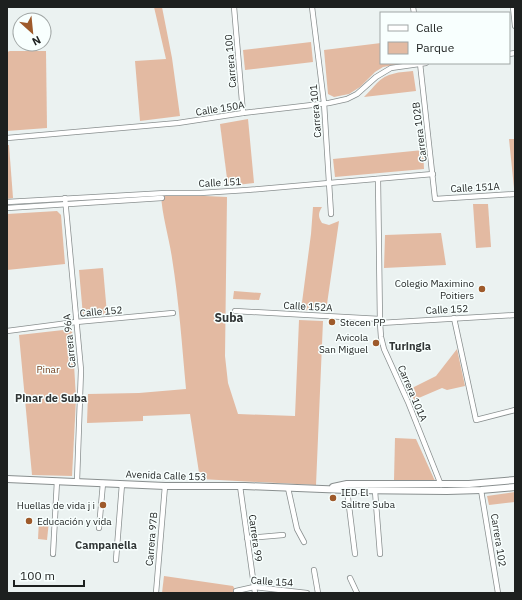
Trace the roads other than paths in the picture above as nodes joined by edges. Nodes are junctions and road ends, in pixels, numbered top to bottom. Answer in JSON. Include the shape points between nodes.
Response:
{"nodes":[{"id":1,"x":234,"y":7,"type":"edge"},
{"id":2,"x":312,"y":7,"type":"edge"},
{"id":3,"x":513,"y":7,"type":"edge"},
{"id":4,"x":515,"y":26,"type":"edge"},
{"id":5,"x":414,"y":64,"type":"edge"},
{"id":6,"x":420,"y":64,"type":"edge"},
{"id":7,"x":324,"y":103,"type":"junction"},
{"id":8,"x":243,"y":113,"type":"junction"},
{"id":9,"x":7,"y":138,"type":"edge"},
{"id":10,"x":433,"y":174,"type":"junction"},
{"id":11,"x":378,"y":179,"type":"junction"},
{"id":12,"x":329,"y":183,"type":"junction"},
{"id":13,"x":515,"y":194,"type":"edge"},
{"id":14,"x":162,"y":198,"type":"dead end"},
{"id":15,"x":436,"y":198,"type":"joint"},
{"id":16,"x":65,"y":201,"type":"junction"},
{"id":17,"x":7,"y":202,"type":"edge"},
{"id":18,"x":7,"y":208,"type":"edge"},
{"id":19,"x":331,"y":214,"type":"dead end"},
{"id":20,"x":236,"y":311,"type":"dead end"},
{"id":21,"x":173,"y":313,"type":"dead end"},
{"id":22,"x":515,"y":315,"type":"edge"},
{"id":23,"x":454,"y":318,"type":"junction"},
{"id":24,"x":380,"y":321,"type":"junction"},
{"id":25,"x":76,"y":322,"type":"junction"},
{"id":26,"x":7,"y":331,"type":"edge"},
{"id":27,"x":515,"y":410,"type":"edge"},
{"id":28,"x":7,"y":479,"type":"edge"},
{"id":29,"x":57,"y":480,"type":"junction"},
{"id":30,"x":515,"y":480,"type":"edge"},
{"id":31,"x":77,"y":481,"type":"junction"},
{"id":32,"x":103,"y":483,"type":"junction"},
{"id":33,"x":122,"y":484,"type":"junction"},
{"id":34,"x":165,"y":486,"type":"junction"},
{"id":35,"x":240,"y":486,"type":"junction"},
{"id":36,"x":515,"y":487,"type":"edge"},
{"id":37,"x":288,"y":488,"type":"junction"},
{"id":38,"x":441,"y":488,"type":"junction"},
{"id":39,"x":325,"y":489,"type":"junction"},
{"id":40,"x":347,"y":490,"type":"junction"},
{"id":41,"x":482,"y":490,"type":"junction"},
{"id":42,"x":375,"y":491,"type":"junction"},
{"id":43,"x":99,"y":528,"type":"dead end"},
{"id":44,"x":283,"y":535,"type":"dead end"},
{"id":45,"x":247,"y":538,"type":"junction"},
{"id":46,"x":304,"y":542,"type":"dead end"},
{"id":47,"x":53,"y":554,"type":"dead end"},
{"id":48,"x":355,"y":554,"type":"dead end"},
{"id":49,"x":380,"y":554,"type":"dead end"},
{"id":50,"x":116,"y":560,"type":"dead end"},
{"id":51,"x":314,"y":570,"type":"dead end"},
{"id":52,"x":350,"y":578,"type":"dead end"},
{"id":53,"x":254,"y":587,"type":"junction"},
{"id":54,"x":236,"y":591,"type":"dead end"},
{"id":55,"x":156,"y":593,"type":"edge"},
{"id":56,"x":255,"y":593,"type":"edge"},
{"id":57,"x":307,"y":593,"type":"edge"},
{"id":58,"x":318,"y":593,"type":"edge"},
{"id":59,"x":357,"y":593,"type":"edge"},
{"id":60,"x":498,"y":593,"type":"edge"}],
"edges":[{"from":1,"to":8,"type":"street","name":"Carrera 100"},
{"from":2,"to":7,"type":"street","name":"Carrera 101"},
{"from":3,"to":4,"type":"street"},
{"from":5,"to":7,"type":"street","name":"Calle 150A","via":[[391,68],[357,94]]},
{"from":6,"to":10,"type":"street","name":"Carrera 102B"},
{"from":7,"to":8,"type":"street","name":"Calle 150A"},
{"from":7,"to":12,"type":"street","name":"Carrera 101"},
{"from":8,"to":9,"type":"street","name":"Calle 150A","via":[[178,123]]},
{"from":10,"to":11,"type":"street","name":"Calle 151"},
{"from":10,"to":15,"type":"street","name":"Carrera 102B"},
{"from":11,"to":12,"type":"street","name":"Calle 151"},
{"from":11,"to":24,"type":"street","name":"Carrera 101A"},
{"from":12,"to":16,"type":"street","name":"Calle 151"},
{"from":12,"to":19,"type":"street","name":"Carrera 101"},
{"from":13,"to":15,"type":"street","name":"Calle 151A"},
{"from":14,"to":16,"type":"street","name":"Calle 151"},
{"from":16,"to":17,"type":"street","name":"Calle 151"},
{"from":16,"to":18,"type":"street","name":"Calle 151"},
{"from":16,"to":25,"type":"street","name":"Carrera 96A"},
{"from":20,"to":24,"type":"street","name":"Calle 152A"},
{"from":21,"to":25,"type":"street","name":"Calle 152"},
{"from":22,"to":23,"type":"street","name":"Calle 152"},
{"from":23,"to":24,"type":"street","name":"Calle 152"},
{"from":23,"to":27,"type":"street","via":[[476,420]]},
{"from":24,"to":38,"type":"street","name":"Carrera 101A","via":[[384,349],[408,402]]},
{"from":25,"to":26,"type":"street","name":"Calle 152"},
{"from":25,"to":31,"type":"street","name":"Carrera 96A","via":[[81,376]]},
{"from":28,"to":29,"type":"main road","name":"Avenida Calle 153"},
{"from":29,"to":31,"type":"main road","name":"Avenida Calle 153"},
{"from":29,"to":47,"type":"street"},
{"from":30,"to":38,"type":"main road","name":"Avenida Calle 153"},
{"from":31,"to":32,"type":"main road","name":"Avenida Calle 153"},
{"from":32,"to":33,"type":"main road","name":"Avenida Calle 153"},
{"from":32,"to":43,"type":"street"},
{"from":33,"to":34,"type":"main road","name":"Avenida Calle 153"},
{"from":33,"to":50,"type":"street"},
{"from":34,"to":35,"type":"main road","name":"Avenida Calle 153"},
{"from":34,"to":55,"type":"street","name":"Carrera 97B"},
{"from":35,"to":37,"type":"main road","name":"Avenida Calle 153"},
{"from":35,"to":45,"type":"street","name":"Carrera 99"},
{"from":36,"to":41,"type":"main road","name":"Avenida Calle 153"},
{"from":37,"to":39,"type":"main road","name":"Avenida Calle 153"},
{"from":37,"to":46,"type":"street","via":[[297,529]]},
{"from":38,"to":39,"type":"main road","name":"Avenida Calle 153","via":[[347,484]]},
{"from":38,"to":41,"type":"main road","name":"Avenida Calle 153"},
{"from":38,"to":42,"type":"main road","name":"Avenida Calle 153"},
{"from":39,"to":40,"type":"main road","name":"Avenida Calle 153"},
{"from":40,"to":42,"type":"main road","name":"Avenida Calle 153"},
{"from":40,"to":48,"type":"street"},
{"from":41,"to":60,"type":"street","name":"Carrera 102"},
{"from":42,"to":49,"type":"street"},
{"from":44,"to":45,"type":"street"},
{"from":45,"to":53,"type":"street","name":"Carrera 99"},
{"from":51,"to":58,"type":"street"},
{"from":52,"to":59,"type":"street"},
{"from":53,"to":54,"type":"street","name":"Calle 154"},
{"from":53,"to":56,"type":"street","name":"Carrera 99"},
{"from":53,"to":57,"type":"street","name":"Calle 154"}]}
